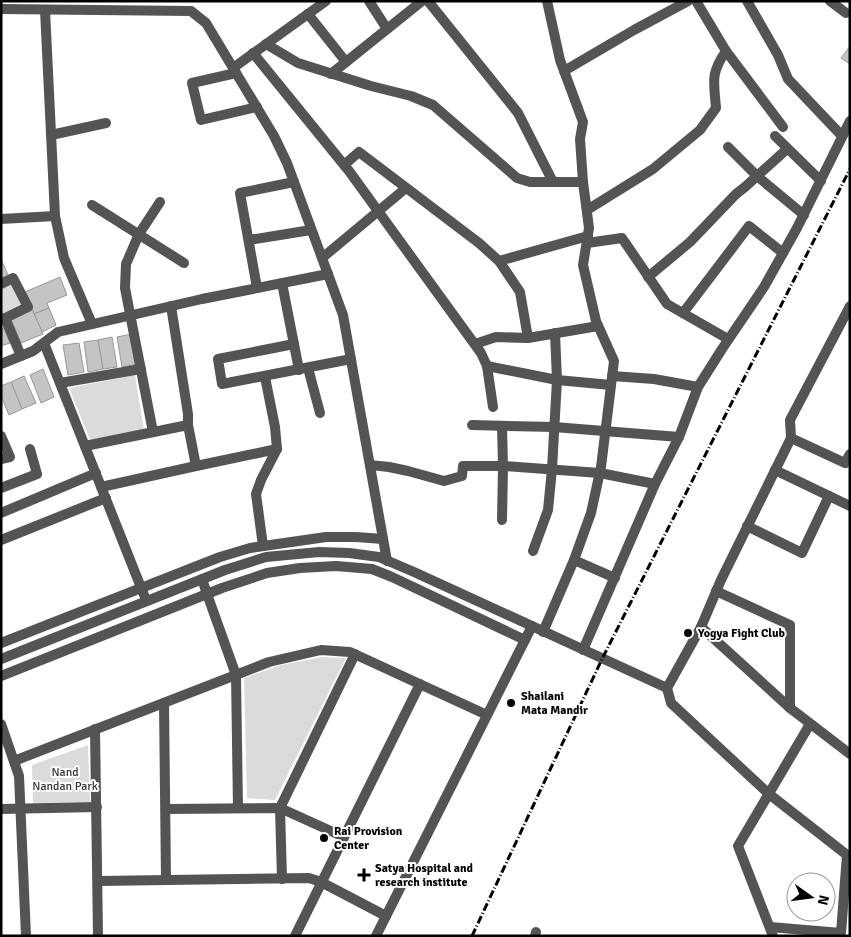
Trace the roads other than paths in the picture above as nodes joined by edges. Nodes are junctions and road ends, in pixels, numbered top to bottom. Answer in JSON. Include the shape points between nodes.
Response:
{"nodes":[{"id":1,"x":326,"y":1,"type":"edge"},
{"id":2,"x":369,"y":1,"type":"edge"},
{"id":3,"x":422,"y":1,"type":"edge"},
{"id":4,"x":428,"y":1,"type":"edge"},
{"id":5,"x":547,"y":1,"type":"edge"},
{"id":6,"x":688,"y":1,"type":"edge"},
{"id":7,"x":696,"y":1,"type":"edge"},
{"id":8,"x":747,"y":1,"type":"edge"},
{"id":9,"x":830,"y":1,"type":"edge"},
{"id":10,"x":1,"y":10,"type":"edge"},
{"id":11,"x":45,"y":10,"type":"junction"},
{"id":12,"x":846,"y":13,"type":"dead end"},
{"id":13,"x":308,"y":14,"type":"junction"},
{"id":14,"x":387,"y":29,"type":"junction"},
{"id":15,"x":266,"y":44,"type":"junction"},
{"id":16,"x":726,"y":51,"type":"junction"},
{"id":17,"x":253,"y":53,"type":"junction"},
{"id":18,"x":346,"y":62,"type":"junction"},
{"id":19,"x":235,"y":70,"type":"junction"},
{"id":20,"x":564,"y":71,"type":"junction"},
{"id":21,"x":332,"y":74,"type":"junction"},
{"id":22,"x":257,"y":107,"type":"junction"},
{"id":23,"x":850,"y":121,"type":"edge"},
{"id":24,"x":106,"y":123,"type":"dead end"},
{"id":25,"x":783,"y":127,"type":"dead end"},
{"id":26,"x":51,"y":135,"type":"junction"},
{"id":27,"x":775,"y":136,"type":"dead end"},
{"id":28,"x":842,"y":136,"type":"junction"},
{"id":29,"x":728,"y":147,"type":"dead end"},
{"id":30,"x":787,"y":148,"type":"junction"},
{"id":31,"x":344,"y":165,"type":"junction"},
{"id":32,"x":757,"y":176,"type":"junction"},
{"id":33,"x":821,"y":181,"type":"junction"},
{"id":34,"x":294,"y":182,"type":"junction"},
{"id":35,"x":553,"y":182,"type":"junction"},
{"id":36,"x":583,"y":182,"type":"junction"},
{"id":37,"x":406,"y":188,"type":"junction"},
{"id":38,"x":160,"y":202,"type":"dead end"},
{"id":39,"x":92,"y":205,"type":"dead end"},
{"id":40,"x":587,"y":210,"type":"junction"},
{"id":41,"x":378,"y":211,"type":"junction"},
{"id":42,"x":804,"y":215,"type":"junction"},
{"id":43,"x":55,"y":216,"type":"junction"},
{"id":44,"x":1,"y":218,"type":"edge"},
{"id":45,"x":311,"y":230,"type":"junction"},
{"id":46,"x":139,"y":234,"type":"junction"},
{"id":47,"x":587,"y":239,"type":"junction"},
{"id":48,"x":249,"y":240,"type":"junction"},
{"id":49,"x":783,"y":253,"type":"junction"},
{"id":50,"x":322,"y":258,"type":"junction"},
{"id":51,"x":499,"y":261,"type":"junction"},
{"id":52,"x":184,"y":263,"type":"dead end"},
{"id":53,"x":328,"y":274,"type":"junction"},
{"id":54,"x":648,"y":277,"type":"junction"},
{"id":55,"x":282,"y":283,"type":"junction"},
{"id":56,"x":1,"y":284,"type":"edge"},
{"id":57,"x":257,"y":288,"type":"junction"},
{"id":58,"x":171,"y":306,"type":"junction"},
{"id":59,"x":850,"y":306,"type":"edge"},
{"id":60,"x":683,"y":313,"type":"junction"},
{"id":61,"x":130,"y":315,"type":"junction"},
{"id":62,"x":3,"y":319,"type":"edge"},
{"id":63,"x":92,"y":324,"type":"junction"},
{"id":64,"x":598,"y":326,"type":"junction"},
{"id":65,"x":555,"y":333,"type":"junction"},
{"id":66,"x":528,"y":338,"type":"junction"},
{"id":67,"x":728,"y":339,"type":"junction"},
{"id":68,"x":44,"y":342,"type":"junction"},
{"id":69,"x":294,"y":344,"type":"junction"},
{"id":70,"x":474,"y":344,"type":"junction"},
{"id":71,"x":21,"y":356,"type":"junction"},
{"id":72,"x":351,"y":360,"type":"junction"},
{"id":73,"x":1,"y":364,"type":"edge"},
{"id":74,"x":487,"y":366,"type":"junction"},
{"id":75,"x":141,"y":369,"type":"junction"},
{"id":76,"x":304,"y":369,"type":"junction"},
{"id":77,"x":265,"y":377,"type":"junction"},
{"id":78,"x":557,"y":380,"type":"junction"},
{"id":79,"x":611,"y":381,"type":"junction"},
{"id":80,"x":60,"y":383,"type":"junction"},
{"id":81,"x":698,"y":387,"type":"junction"},
{"id":82,"x":493,"y":407,"type":"dead end"},
{"id":83,"x":320,"y":413,"type":"dead end"},
{"id":84,"x":188,"y":425,"type":"junction"},
{"id":85,"x":472,"y":425,"type":"dead end"},
{"id":86,"x":502,"y":426,"type":"junction"},
{"id":87,"x":554,"y":427,"type":"junction"},
{"id":88,"x":605,"y":431,"type":"junction"},
{"id":89,"x":153,"y":432,"type":"junction"},
{"id":90,"x":1,"y":436,"type":"edge"},
{"id":91,"x":679,"y":437,"type":"junction"},
{"id":92,"x":791,"y":438,"type":"junction"},
{"id":93,"x":85,"y":446,"type":"junction"},
{"id":94,"x":30,"y":449,"type":"dead end"},
{"id":95,"x":277,"y":449,"type":"junction"},
{"id":96,"x":850,"y":454,"type":"edge"},
{"id":97,"x":1,"y":459,"type":"edge"},
{"id":98,"x":370,"y":465,"type":"junction"},
{"id":99,"x":196,"y":466,"type":"junction"},
{"id":100,"x":503,"y":466,"type":"junction"},
{"id":101,"x":552,"y":470,"type":"junction"},
{"id":102,"x":775,"y":470,"type":"junction"},
{"id":103,"x":96,"y":473,"type":"junction"},
{"id":104,"x":600,"y":473,"type":"junction"},
{"id":105,"x":655,"y":484,"type":"junction"},
{"id":106,"x":101,"y":487,"type":"junction"},
{"id":107,"x":1,"y":488,"type":"edge"},
{"id":108,"x":829,"y":496,"type":"junction"},
{"id":109,"x":106,"y":498,"type":"junction"},
{"id":110,"x":850,"y":506,"type":"edge"},
{"id":111,"x":1,"y":513,"type":"edge"},
{"id":112,"x":502,"y":520,"type":"dead end"},
{"id":113,"x":747,"y":526,"type":"junction"},
{"id":114,"x":383,"y":539,"type":"junction"},
{"id":115,"x":1,"y":540,"type":"edge"},
{"id":116,"x":263,"y":546,"type":"junction"},
{"id":117,"x":533,"y":551,"type":"dead end"},
{"id":118,"x":574,"y":560,"type":"junction"},
{"id":119,"x":387,"y":561,"type":"junction"},
{"id":120,"x":615,"y":578,"type":"junction"},
{"id":121,"x":202,"y":579,"type":"junction"},
{"id":122,"x":141,"y":589,"type":"junction"},
{"id":123,"x":716,"y":591,"type":"junction"},
{"id":124,"x":207,"y":594,"type":"junction"},
{"id":125,"x":147,"y":602,"type":"junction"},
{"id":126,"x":532,"y":626,"type":"junction"},
{"id":127,"x":701,"y":627,"type":"junction"},
{"id":128,"x":543,"y":632,"type":"junction"},
{"id":129,"x":525,"y":640,"type":"junction"},
{"id":130,"x":1,"y":643,"type":"edge"},
{"id":131,"x":583,"y":650,"type":"junction"},
{"id":132,"x":355,"y":654,"type":"junction"},
{"id":133,"x":1,"y":659,"type":"edge"},
{"id":134,"x":236,"y":675,"type":"junction"},
{"id":135,"x":1,"y":676,"type":"edge"},
{"id":136,"x":420,"y":684,"type":"junction"},
{"id":137,"x":667,"y":688,"type":"junction"},
{"id":138,"x":164,"y":703,"type":"junction"},
{"id":139,"x":790,"y":708,"type":"junction"},
{"id":140,"x":487,"y":715,"type":"junction"},
{"id":141,"x":1,"y":724,"type":"edge"},
{"id":142,"x":810,"y":724,"type":"junction"},
{"id":143,"x":95,"y":729,"type":"junction"},
{"id":144,"x":850,"y":754,"type":"edge"},
{"id":145,"x":14,"y":761,"type":"junction"},
{"id":146,"x":769,"y":794,"type":"junction"},
{"id":147,"x":96,"y":807,"type":"junction"},
{"id":148,"x":238,"y":808,"type":"junction"},
{"id":149,"x":280,"y":808,"type":"junction"},
{"id":150,"x":1,"y":809,"type":"edge"},
{"id":151,"x":21,"y":809,"type":"junction"},
{"id":152,"x":166,"y":809,"type":"junction"},
{"id":153,"x":344,"y":837,"type":"junction"},
{"id":154,"x":282,"y":878,"type":"junction"},
{"id":155,"x":166,"y":880,"type":"junction"},
{"id":156,"x":98,"y":881,"type":"junction"},
{"id":157,"x":321,"y":882,"type":"junction"},
{"id":158,"x":386,"y":916,"type":"junction"},
{"id":159,"x":846,"y":925,"type":"edge"},
{"id":160,"x":772,"y":932,"type":"edge"},
{"id":161,"x":26,"y":936,"type":"edge"},
{"id":162,"x":98,"y":936,"type":"edge"},
{"id":163,"x":294,"y":936,"type":"edge"},
{"id":164,"x":376,"y":936,"type":"edge"}],
"edges":[{"from":1,"to":13,"type":"street"},
{"from":2,"to":14,"type":"street"},
{"from":3,"to":14,"type":"street"},
{"from":4,"to":35,"type":"street","via":[[518,113]]},
{"from":5,"to":20,"type":"street"},
{"from":6,"to":20,"type":"street"},
{"from":7,"to":16,"type":"street"},
{"from":8,"to":28,"type":"street","via":[[788,79]]},
{"from":9,"to":12,"type":"street"},
{"from":10,"to":11,"type":"street"},
{"from":11,"to":19,"type":"street","via":[[191,11],[206,22]]},
{"from":11,"to":26,"type":"street"},
{"from":13,"to":15,"type":"street"},
{"from":13,"to":18,"type":"street"},
{"from":14,"to":18,"type":"street"},
{"from":15,"to":17,"type":"street"},
{"from":15,"to":21,"type":"street","via":[[298,63]]},
{"from":16,"to":25,"type":"street"},
{"from":16,"to":40,"type":"street","via":[[713,77],[716,108],[700,130],[653,168]]},
{"from":17,"to":19,"type":"street"},
{"from":17,"to":31,"type":"street"},
{"from":18,"to":21,"type":"street"},
{"from":19,"to":22,"type":"street"},
{"from":19,"to":22,"type":"street","via":[[192,83],[201,120]]},
{"from":20,"to":36,"type":"street","via":[[583,122],[580,139]]},
{"from":21,"to":35,"type":"street","via":[[433,105],[517,178],[530,182]]},
{"from":22,"to":34,"type":"street"},
{"from":23,"to":28,"type":"street"},
{"from":24,"to":26,"type":"street"},
{"from":26,"to":43,"type":"street"},
{"from":27,"to":30,"type":"street"},
{"from":28,"to":33,"type":"street"},
{"from":29,"to":32,"type":"street"},
{"from":30,"to":32,"type":"street"},
{"from":30,"to":33,"type":"street"},
{"from":31,"to":37,"type":"street","via":[[359,152]]},
{"from":31,"to":41,"type":"street"},
{"from":32,"to":42,"type":"street"},
{"from":32,"to":54,"type":"street","via":[[690,242]]},
{"from":33,"to":42,"type":"street"},
{"from":34,"to":45,"type":"street"},
{"from":34,"to":48,"type":"street","via":[[240,193]]},
{"from":35,"to":36,"type":"street"},
{"from":36,"to":40,"type":"street"},
{"from":37,"to":41,"type":"street"},
{"from":37,"to":51,"type":"street"},
{"from":38,"to":46,"type":"street"},
{"from":39,"to":46,"type":"street"},
{"from":40,"to":47,"type":"street"},
{"from":41,"to":50,"type":"street"},
{"from":41,"to":70,"type":"street"},
{"from":42,"to":49,"type":"street"},
{"from":43,"to":44,"type":"street"},
{"from":43,"to":63,"type":"street","via":[[64,258]]},
{"from":45,"to":48,"type":"street"},
{"from":45,"to":50,"type":"street"},
{"from":46,"to":52,"type":"street"},
{"from":46,"to":61,"type":"street","via":[[126,264],[125,288]]},
{"from":47,"to":51,"type":"street"},
{"from":47,"to":54,"type":"street","via":[[622,238]]},
{"from":47,"to":64,"type":"street","via":[[583,265]]},
{"from":48,"to":57,"type":"street"},
{"from":49,"to":60,"type":"street","via":[[749,226]]},
{"from":49,"to":67,"type":"street"},
{"from":50,"to":53,"type":"street"},
{"from":51,"to":66,"type":"street","via":[[520,292]]},
{"from":53,"to":55,"type":"street"},
{"from":53,"to":72,"type":"street","via":[[343,315]]},
{"from":54,"to":60,"type":"street","via":[[667,304]]},
{"from":55,"to":57,"type":"street"},
{"from":55,"to":69,"type":"street"},
{"from":56,"to":62,"type":"street","via":[[13,278],[28,307]]},
{"from":57,"to":58,"type":"street"},
{"from":58,"to":61,"type":"street"},
{"from":58,"to":84,"type":"street"},
{"from":59,"to":92,"type":"street","via":[[790,420]]},
{"from":60,"to":67,"type":"street"},
{"from":61,"to":63,"type":"street"},
{"from":61,"to":75,"type":"street"},
{"from":62,"to":71,"type":"street"},
{"from":63,"to":68,"type":"street","via":[[58,332]]},
{"from":64,"to":65,"type":"street"},
{"from":64,"to":79,"type":"street","via":[[614,362]]},
{"from":65,"to":66,"type":"street"},
{"from":65,"to":78,"type":"street"},
{"from":66,"to":70,"type":"street","via":[[496,337]]},
{"from":67,"to":81,"type":"street"},
{"from":68,"to":71,"type":"street"},
{"from":68,"to":80,"type":"street"},
{"from":69,"to":76,"type":"street"},
{"from":69,"to":77,"type":"street","via":[[218,359],[222,384]]},
{"from":70,"to":74,"type":"street"},
{"from":71,"to":73,"type":"street"},
{"from":72,"to":76,"type":"street"},
{"from":72,"to":98,"type":"street"},
{"from":74,"to":78,"type":"street"},
{"from":74,"to":82,"type":"street"},
{"from":75,"to":80,"type":"street"},
{"from":75,"to":89,"type":"street"},
{"from":76,"to":77,"type":"street"},
{"from":76,"to":83,"type":"street"},
{"from":77,"to":95,"type":"street"},
{"from":78,"to":79,"type":"street"},
{"from":78,"to":87,"type":"street"},
{"from":79,"to":81,"type":"street","via":[[654,379]]},
{"from":79,"to":88,"type":"street"},
{"from":80,"to":93,"type":"street"},
{"from":81,"to":91,"type":"street"},
{"from":84,"to":89,"type":"street"},
{"from":84,"to":99,"type":"street"},
{"from":85,"to":86,"type":"street"},
{"from":86,"to":87,"type":"street"},
{"from":86,"to":100,"type":"street"},
{"from":87,"to":88,"type":"street"},
{"from":87,"to":101,"type":"street"},
{"from":88,"to":91,"type":"street"},
{"from":88,"to":104,"type":"street"},
{"from":89,"to":93,"type":"street"},
{"from":90,"to":97,"type":"street","via":[[10,457]]},
{"from":91,"to":105,"type":"street"},
{"from":92,"to":96,"type":"street","via":[[845,463]]},
{"from":92,"to":102,"type":"street"},
{"from":93,"to":103,"type":"street"},
{"from":94,"to":107,"type":"street","via":[[37,474]]},
{"from":95,"to":99,"type":"street"},
{"from":95,"to":116,"type":"street","via":[[256,494]]},
{"from":98,"to":100,"type":"street","via":[[408,470],[444,481],[462,476],[463,466]]},
{"from":98,"to":114,"type":"street"},
{"from":99,"to":106,"type":"street"},
{"from":100,"to":101,"type":"street"},
{"from":100,"to":112,"type":"street"},
{"from":101,"to":104,"type":"street"},
{"from":101,"to":117,"type":"street","via":[[548,510]]},
{"from":102,"to":108,"type":"street"},
{"from":102,"to":113,"type":"street"},
{"from":103,"to":106,"type":"street"},
{"from":103,"to":111,"type":"street"},
{"from":104,"to":105,"type":"street"},
{"from":104,"to":118,"type":"street","via":[[591,513]]},
{"from":105,"to":120,"type":"street"},
{"from":106,"to":109,"type":"street"},
{"from":108,"to":110,"type":"street"},
{"from":108,"to":113,"type":"street","via":[[802,553]]},
{"from":109,"to":115,"type":"street"},
{"from":109,"to":122,"type":"street"},
{"from":113,"to":123,"type":"street"},
{"from":114,"to":116,"type":"street","via":[[326,537]]},
{"from":114,"to":119,"type":"street"},
{"from":116,"to":122,"type":"street","via":[[220,557]]},
{"from":118,"to":120,"type":"street"},
{"from":118,"to":128,"type":"street"},
{"from":119,"to":121,"type":"street","via":[[350,553],[318,552],[266,557]]},
{"from":119,"to":126,"type":"street"},
{"from":120,"to":131,"type":"street"},
{"from":121,"to":124,"type":"street"},
{"from":121,"to":125,"type":"street"},
{"from":122,"to":125,"type":"street"},
{"from":122,"to":130,"type":"street"},
{"from":123,"to":127,"type":"street"},
{"from":123,"to":139,"type":"street","via":[[790,625]]},
{"from":124,"to":129,"type":"street","via":[[267,574],[300,568],[372,569]]},
{"from":124,"to":134,"type":"street"},
{"from":124,"to":135,"type":"street"},
{"from":125,"to":133,"type":"street"},
{"from":126,"to":128,"type":"street"},
{"from":126,"to":129,"type":"street"},
{"from":127,"to":137,"type":"street"},
{"from":127,"to":139,"type":"street"},
{"from":128,"to":131,"type":"street"},
{"from":129,"to":140,"type":"street"},
{"from":131,"to":137,"type":"street"},
{"from":132,"to":134,"type":"street","via":[[321,650],[269,662]]},
{"from":132,"to":136,"type":"street"},
{"from":132,"to":149,"type":"street"},
{"from":134,"to":138,"type":"street"},
{"from":134,"to":148,"type":"street"},
{"from":136,"to":140,"type":"street"},
{"from":136,"to":153,"type":"street"},
{"from":137,"to":146,"type":"street","via":[[671,703]]},
{"from":138,"to":143,"type":"street"},
{"from":138,"to":152,"type":"street"},
{"from":139,"to":142,"type":"street"},
{"from":140,"to":158,"type":"street"},
{"from":141,"to":145,"type":"street"},
{"from":142,"to":144,"type":"street"},
{"from":142,"to":146,"type":"street"},
{"from":143,"to":145,"type":"street"},
{"from":143,"to":147,"type":"street"},
{"from":145,"to":151,"type":"street","via":[[20,776]]},
{"from":146,"to":159,"type":"street","via":[[847,855]]},
{"from":146,"to":160,"type":"street","via":[[738,846]]},
{"from":147,"to":151,"type":"street"},
{"from":147,"to":156,"type":"street"},
{"from":148,"to":149,"type":"street"},
{"from":148,"to":152,"type":"street"},
{"from":149,"to":153,"type":"street"},
{"from":149,"to":154,"type":"street"},
{"from":150,"to":151,"type":"street"},
{"from":151,"to":161,"type":"street"},
{"from":152,"to":155,"type":"street"},
{"from":153,"to":157,"type":"street"},
{"from":154,"to":155,"type":"street"},
{"from":154,"to":157,"type":"street","via":[[308,878]]},
{"from":155,"to":156,"type":"street"},
{"from":156,"to":162,"type":"street"},
{"from":157,"to":158,"type":"street"},
{"from":157,"to":163,"type":"street"},
{"from":158,"to":164,"type":"street"},
{"from":159,"to":160,"type":"street","via":[[841,933]]}]}
